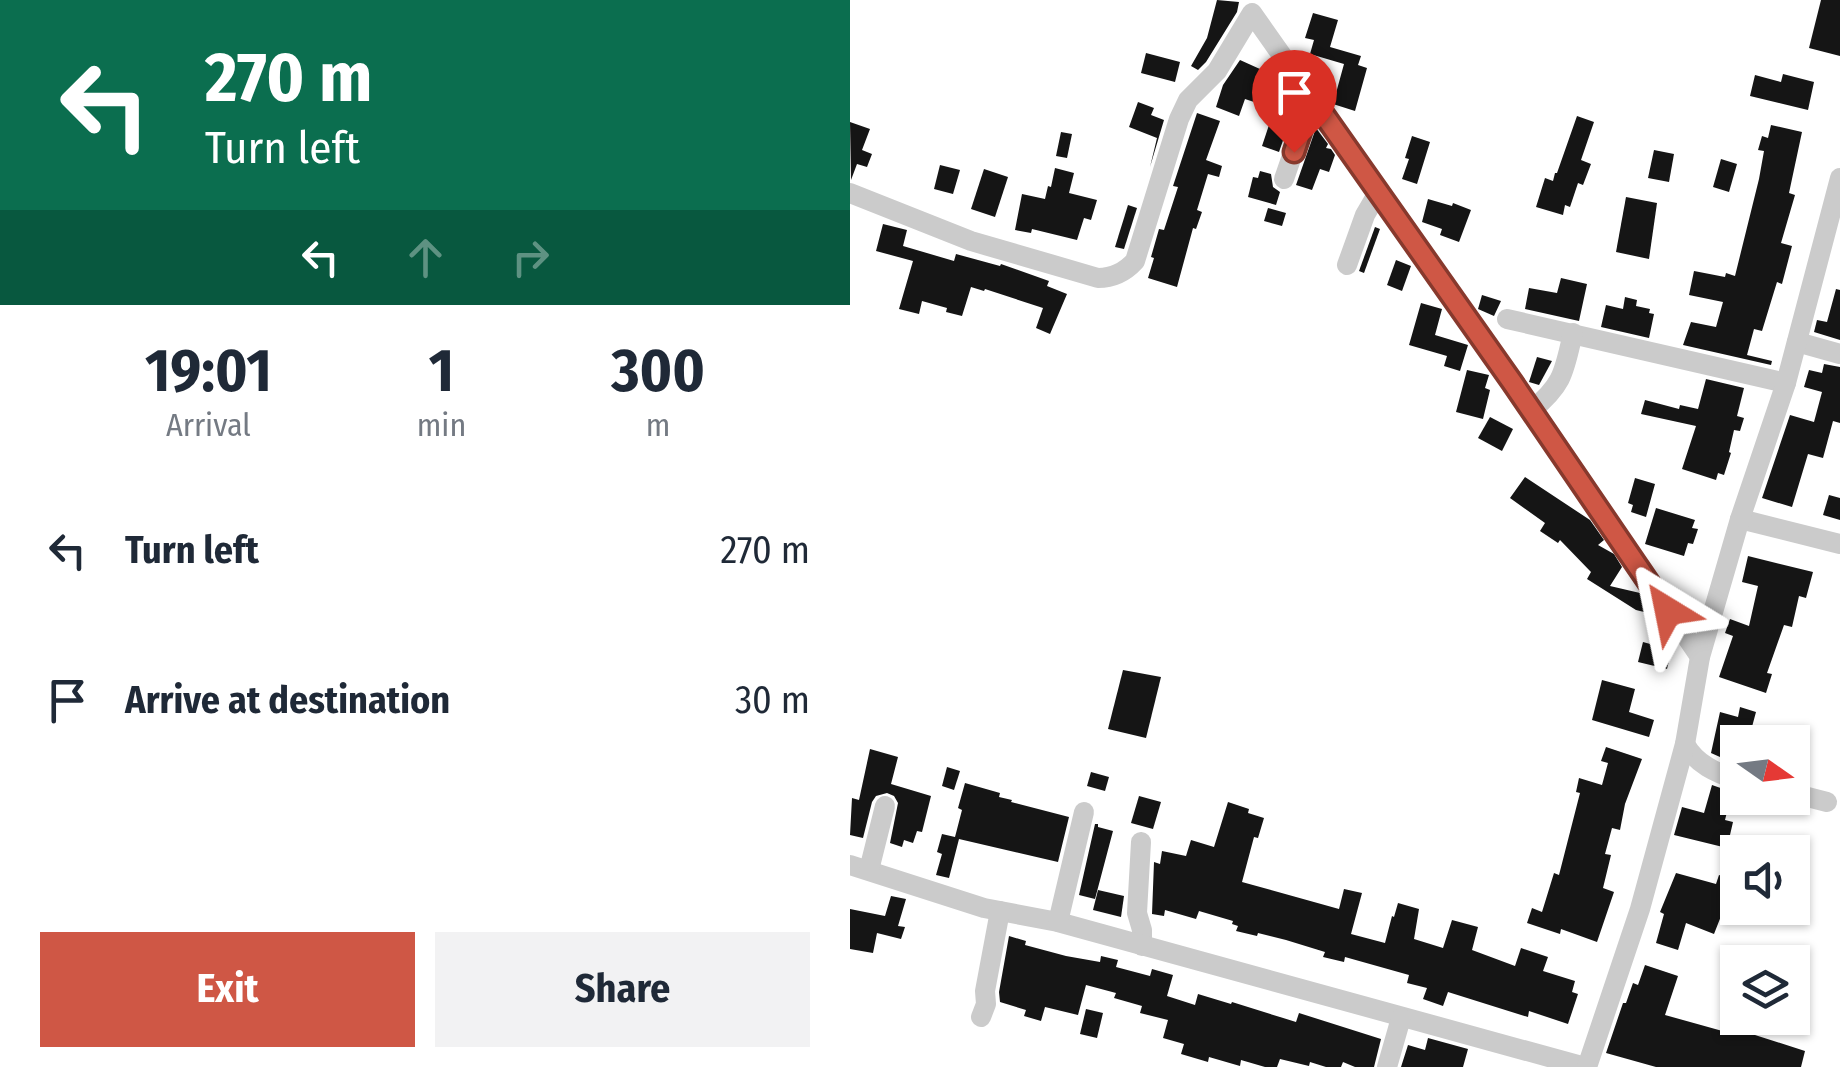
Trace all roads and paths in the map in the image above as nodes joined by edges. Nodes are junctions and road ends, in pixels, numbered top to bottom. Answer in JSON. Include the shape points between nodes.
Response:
{"nodes":[{"id":1,"x":1312,"y":98,"type":"junction"},
{"id":2,"x":1840,"y":178,"type":"edge"},
{"id":3,"x":1284,"y":179,"type":"dead end"},
{"id":4,"x":1379,"y":191,"type":"junction"},
{"id":5,"x":850,"y":192,"type":"edge"},
{"id":6,"x":1347,"y":265,"type":"dead end"},
{"id":7,"x":1508,"y":319,"type":"dead end"},
{"id":8,"x":1573,"y":333,"type":"junction"},
{"id":9,"x":1797,"y":342,"type":"junction"},
{"id":10,"x":1840,"y":354,"type":"edge"},
{"id":11,"x":1786,"y":383,"type":"junction"},
{"id":12,"x":1532,"y":410,"type":"junction"},
{"id":13,"x":1740,"y":518,"type":"junction"},
{"id":14,"x":1840,"y":544,"type":"edge"},
{"id":15,"x":1700,"y":657,"type":"junction"},
{"id":16,"x":1684,"y":744,"type":"junction"},
{"id":17,"x":1720,"y":773,"type":"edge"},
{"id":18,"x":1810,"y":798,"type":"edge"},
{"id":19,"x":1828,"y":802,"type":"dead end"},
{"id":20,"x":885,"y":806,"type":"dead end"},
{"id":21,"x":1084,"y":812,"type":"dead end"},
{"id":22,"x":1141,"y":842,"type":"dead end"},
{"id":23,"x":860,"y":867,"type":"edge"},
{"id":24,"x":1000,"y":911,"type":"junction"},
{"id":25,"x":1058,"y":922,"type":"junction"},
{"id":26,"x":1142,"y":946,"type":"junction"},
{"id":27,"x":981,"y":1017,"type":"dead end"},
{"id":28,"x":1401,"y":1018,"type":"junction"},
{"id":29,"x":1387,"y":1067,"type":"edge"},
{"id":30,"x":1586,"y":1067,"type":"edge"}],
"edges":[{"from":1,"to":3,"type":"street"},
{"from":1,"to":4,"type":"street"},
{"from":1,"to":5,"type":"street","via":[[1252,13],[1217,71],[1188,100],[1135,260],[1109,278],[970,241]]},
{"from":2,"to":9,"type":"street"},
{"from":4,"to":6,"type":"street"},
{"from":4,"to":12,"type":"street"},
{"from":7,"to":8,"type":"street"},
{"from":8,"to":11,"type":"street"},
{"from":8,"to":12,"type":"street","via":[[1562,379]]},
{"from":9,"to":10,"type":"street"},
{"from":9,"to":11,"type":"street"},
{"from":11,"to":13,"type":"street"},
{"from":12,"to":15,"type":"street"},
{"from":13,"to":14,"type":"street"},
{"from":13,"to":15,"type":"street"},
{"from":15,"to":16,"type":"street"},
{"from":16,"to":17,"type":"street"},
{"from":16,"to":30,"type":"street","via":[[1640,909]]},
{"from":18,"to":19,"type":"street"},
{"from":20,"to":23,"type":"street"},
{"from":21,"to":25,"type":"street"},
{"from":22,"to":26,"type":"street"},
{"from":23,"to":24,"type":"street"},
{"from":24,"to":25,"type":"street"},
{"from":24,"to":27,"type":"street"},
{"from":25,"to":26,"type":"street"},
{"from":26,"to":28,"type":"street"},
{"from":28,"to":29,"type":"street"},
{"from":28,"to":30,"type":"street"}]}
